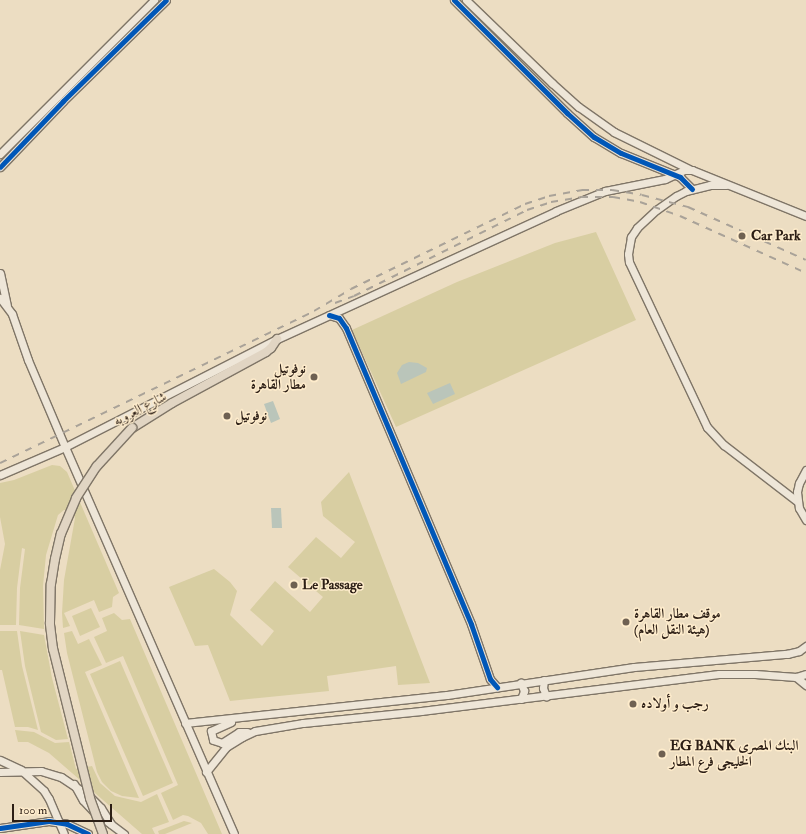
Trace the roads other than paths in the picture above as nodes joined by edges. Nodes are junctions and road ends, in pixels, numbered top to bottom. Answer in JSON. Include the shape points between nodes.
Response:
{"nodes":[{"id":1,"x":154,"y":0,"type":"edge"},
{"id":2,"x":166,"y":0,"type":"edge"},
{"id":3,"x":454,"y":0,"type":"edge"},
{"id":4,"x":466,"y":0,"type":"edge"},
{"id":5,"x":0,"y":154,"type":"edge"},
{"id":6,"x":1,"y":164,"type":"edge"},
{"id":7,"x":688,"y":169,"type":"junction"},
{"id":8,"x":676,"y":174,"type":"junction"},
{"id":9,"x":730,"y":186,"type":"junction"},
{"id":10,"x":692,"y":189,"type":"junction"},
{"id":11,"x":806,"y":216,"type":"edge"},
{"id":12,"x":0,"y":273,"type":"edge"},
{"id":13,"x":0,"y":298,"type":"edge"},
{"id":14,"x":7,"y":306,"type":"junction"},
{"id":15,"x":329,"y":315,"type":"junction"},
{"id":16,"x":277,"y":339,"type":"junction"},
{"id":17,"x":65,"y":447,"type":"junction"},
{"id":18,"x":806,"y":470,"type":"edge"},
{"id":19,"x":0,"y":475,"type":"edge"},
{"id":20,"x":798,"y":502,"type":"junction"},
{"id":21,"x":805,"y":520,"type":"edge"},
{"id":22,"x":806,"y":646,"type":"edge"},
{"id":23,"x":806,"y":674,"type":"edge"},
{"id":24,"x":796,"y":677,"type":"junction"},
{"id":25,"x":544,"y":680,"type":"junction"},
{"id":26,"x":521,"y":683,"type":"junction"},
{"id":27,"x":806,"y":685,"type":"edge"},
{"id":28,"x":497,"y":687,"type":"junction"},
{"id":29,"x":546,"y":696,"type":"junction"},
{"id":30,"x":521,"y":699,"type":"junction"},
{"id":31,"x":240,"y":718,"type":"junction"},
{"id":32,"x":185,"y":724,"type":"junction"},
{"id":33,"x":255,"y":731,"type":"junction"},
{"id":34,"x":0,"y":760,"type":"edge"},
{"id":35,"x":21,"y":770,"type":"junction"},
{"id":36,"x":0,"y":772,"type":"edge"},
{"id":37,"x":206,"y":772,"type":"junction"},
{"id":38,"x":58,"y":821,"type":"junction"},
{"id":39,"x":0,"y":828,"type":"edge"},
{"id":40,"x":64,"y":834,"type":"edge"},
{"id":41,"x":88,"y":834,"type":"edge"},
{"id":42,"x":103,"y":834,"type":"edge"},
{"id":43,"x":124,"y":834,"type":"edge"},
{"id":44,"x":234,"y":834,"type":"edge"}],
"edges":[{"from":1,"to":5,"type":"main road"},
{"from":2,"to":6,"type":"main road"},
{"from":3,"to":8,"type":"main road","via":[[594,137],[621,153]]},
{"from":4,"to":7,"type":"main road","via":[[579,107],[614,132]]},
{"from":7,"to":8,"type":"main road","name":"شارع العروبه"},
{"from":7,"to":9,"type":"main road"},
{"from":8,"to":10,"type":"main road"},
{"from":8,"to":15,"type":"main road","name":"شارع العروبه","via":[[605,191]]},
{"from":9,"to":10,"type":"main road","via":[[710,185]]},
{"from":9,"to":11,"type":"main road"},
{"from":10,"to":20,"type":"main road","via":[[668,201],[637,228],[629,249],[632,271],[697,409],[710,431],[724,445]]},
{"from":12,"to":14,"type":"main road"},
{"from":13,"to":14,"type":"main road"},
{"from":14,"to":17,"type":"main road"},
{"from":15,"to":16,"type":"main road","name":"شارع العروبه"},
{"from":15,"to":28,"type":"main road","via":[[339,318],[346,328],[471,624],[490,679]]},
{"from":16,"to":17,"type":"main road","name":"شارع العروبه"},
{"from":16,"to":42,"type":"main road","bridge":true,"via":[[266,352],[132,428],[97,466],[76,498],[66,522],[58,546],[50,591],[53,649],[90,798]]},
{"from":17,"to":19,"type":"main road","name":"شارع العروبه"},
{"from":17,"to":32,"type":"main road"},
{"from":18,"to":20,"type":"main road","via":[[799,483]]},
{"from":20,"to":21,"type":"main road"},
{"from":22,"to":25,"type":"main road","via":[[787,654],[634,667]]},
{"from":23,"to":24,"type":"main road"},
{"from":24,"to":27,"type":"main road"},
{"from":24,"to":29,"type":"main road","via":[[719,674]]},
{"from":25,"to":26,"type":"main road"},
{"from":25,"to":29,"type":"main road"},
{"from":26,"to":28,"type":"main road"},
{"from":26,"to":30,"type":"main road","via":[[524,691]]},
{"from":28,"to":31,"type":"main road"},
{"from":29,"to":30,"type":"main road"},
{"from":30,"to":33,"type":"main road","via":[[303,723]]},
{"from":31,"to":32,"type":"main road"},
{"from":31,"to":33,"type":"main road","via":[[214,728],[211,734],[213,740],[222,743],[239,732]]},
{"from":32,"to":37,"type":"main road"},
{"from":33,"to":37,"type":"main road","via":[[226,747]]},
{"from":34,"to":35,"type":"main road"},
{"from":35,"to":36,"type":"main road"},
{"from":35,"to":38,"type":"main road","via":[[47,795]]},
{"from":35,"to":43,"type":"main road","via":[[41,771],[74,784],[94,801],[111,824]]},
{"from":37,"to":44,"type":"main road"},
{"from":38,"to":39,"type":"main road"},
{"from":38,"to":40,"type":"main road"},
{"from":38,"to":41,"type":"main road"}]}
